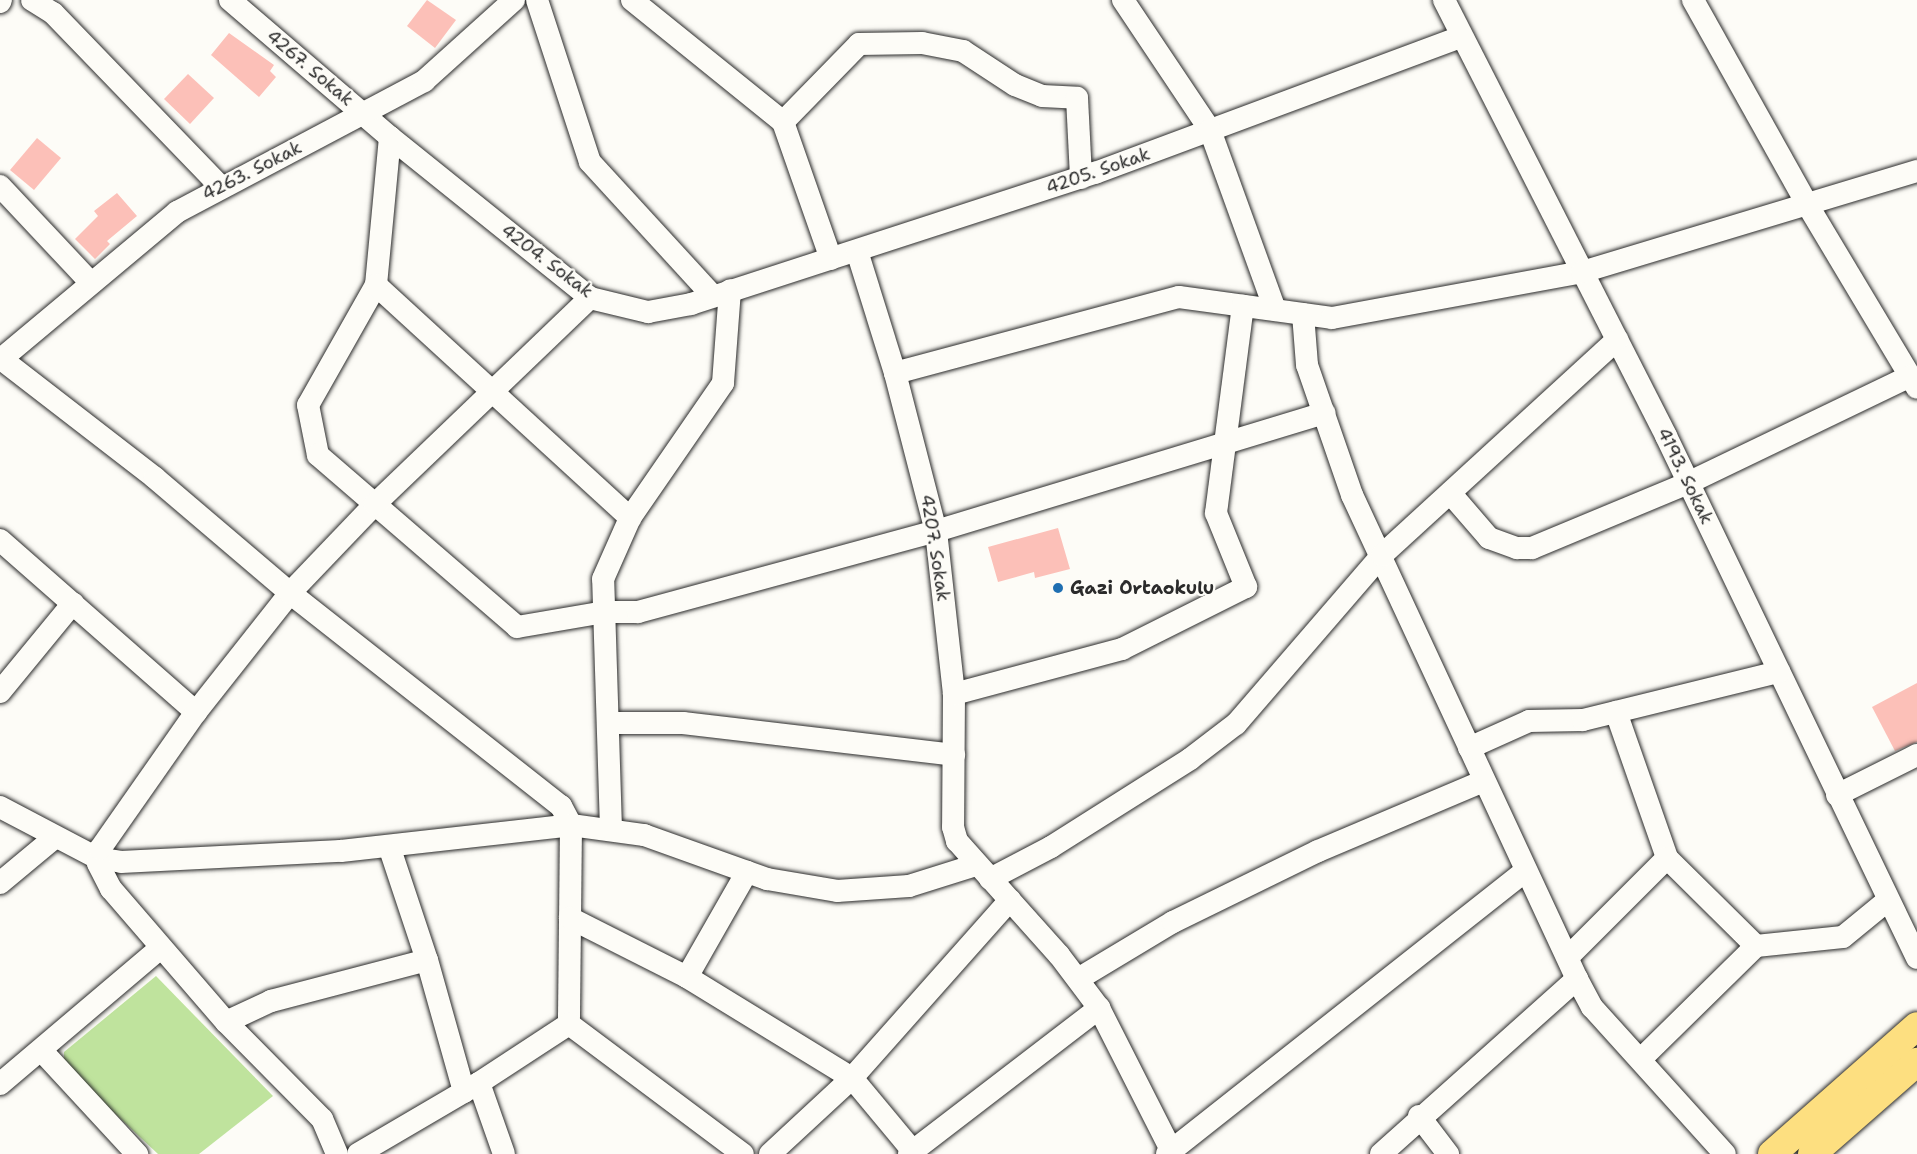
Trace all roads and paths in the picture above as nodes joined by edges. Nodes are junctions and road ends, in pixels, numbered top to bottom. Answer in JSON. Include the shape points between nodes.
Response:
{"nodes":[{"id":1,"x":32,"y":0,"type":"edge"},
{"id":2,"x":230,"y":0,"type":"edge"},
{"id":3,"x":514,"y":0,"type":"edge"},
{"id":4,"x":537,"y":0,"type":"edge"},
{"id":5,"x":632,"y":0,"type":"edge"},
{"id":6,"x":1123,"y":0,"type":"edge"},
{"id":7,"x":1444,"y":0,"type":"edge"},
{"id":8,"x":1693,"y":0,"type":"edge"},
{"id":9,"x":1461,"y":37,"type":"junction"},
{"id":10,"x":364,"y":113,"type":"junction"},
{"id":11,"x":783,"y":122,"type":"junction"},
{"id":12,"x":1210,"y":130,"type":"junction"},
{"id":13,"x":390,"y":137,"type":"junction"},
{"id":14,"x":1917,"y":171,"type":"edge"},
{"id":15,"x":1081,"y":178,"type":"junction"},
{"id":16,"x":0,"y":186,"type":"edge"},
{"id":17,"x":221,"y":186,"type":"junction"},
{"id":18,"x":1807,"y":204,"type":"junction"},
{"id":19,"x":857,"y":251,"type":"junction"},
{"id":20,"x":831,"y":260,"type":"junction"},
{"id":21,"x":1582,"y":272,"type":"junction"},
{"id":22,"x":91,"y":283,"type":"junction"},
{"id":23,"x":376,"y":285,"type":"junction"},
{"id":24,"x":722,"y":293,"type":"junction"},
{"id":25,"x":590,"y":298,"type":"junction"},
{"id":26,"x":1243,"y":306,"type":"junction"},
{"id":27,"x":1275,"y":310,"type":"junction"},
{"id":28,"x":1303,"y":314,"type":"junction"},
{"id":29,"x":1617,"y":340,"type":"junction"},
{"id":30,"x":1,"y":359,"type":"edge"},
{"id":31,"x":895,"y":372,"type":"junction"},
{"id":32,"x":1913,"y":382,"type":"edge"},
{"id":33,"x":489,"y":392,"type":"junction"},
{"id":34,"x":1324,"y":413,"type":"junction"},
{"id":35,"x":1223,"y":446,"type":"junction"},
{"id":36,"x":1688,"y":483,"type":"junction"},
{"id":37,"x":1451,"y":494,"type":"junction"},
{"id":38,"x":375,"y":504,"type":"junction"},
{"id":39,"x":630,"y":518,"type":"junction"},
{"id":40,"x":936,"y":531,"type":"junction"},
{"id":41,"x":0,"y":540,"type":"edge"},
{"id":42,"x":1382,"y":555,"type":"junction"},
{"id":43,"x":290,"y":593,"type":"junction"},
{"id":44,"x":73,"y":603,"type":"junction"},
{"id":45,"x":605,"y":612,"type":"junction"},
{"id":46,"x":1779,"y":672,"type":"junction"},
{"id":47,"x":0,"y":692,"type":"edge"},
{"id":48,"x":954,"y":694,"type":"junction"},
{"id":49,"x":196,"y":712,"type":"junction"},
{"id":50,"x":1616,"y":712,"type":"junction"},
{"id":51,"x":609,"y":723,"type":"junction"},
{"id":52,"x":1469,"y":748,"type":"junction"},
{"id":53,"x":954,"y":755,"type":"junction"},
{"id":54,"x":1917,"y":755,"type":"edge"},
{"id":55,"x":1484,"y":781,"type":"junction"},
{"id":56,"x":1837,"y":795,"type":"junction"},
{"id":57,"x":0,"y":807,"type":"edge"},
{"id":58,"x":571,"y":825,"type":"junction"},
{"id":59,"x":611,"y":829,"type":"junction"},
{"id":60,"x":54,"y":838,"type":"junction"},
{"id":61,"x":389,"y":846,"type":"junction"},
{"id":62,"x":97,"y":858,"type":"junction"},
{"id":63,"x":1666,"y":858,"type":"junction"},
{"id":64,"x":977,"y":865,"type":"junction"},
{"id":65,"x":1525,"y":871,"type":"junction"},
{"id":66,"x":747,"y":872,"type":"junction"},
{"id":67,"x":0,"y":883,"type":"edge"},
{"id":68,"x":1010,"y":900,"type":"junction"},
{"id":69,"x":1888,"y":900,"type":"junction"},
{"id":70,"x":570,"y":918,"type":"junction"},
{"id":71,"x":1756,"y":946,"type":"junction"},
{"id":72,"x":159,"y":949,"type":"junction"},
{"id":73,"x":1568,"y":957,"type":"junction"},
{"id":74,"x":1917,"y":958,"type":"edge"},
{"id":75,"x":427,"y":960,"type":"junction"},
{"id":76,"x":687,"y":976,"type":"junction"},
{"id":77,"x":1078,"y":979,"type":"junction"},
{"id":78,"x":1577,"y":980,"type":"junction"},
{"id":79,"x":1099,"y":1008,"type":"junction"},
{"id":80,"x":226,"y":1022,"type":"junction"},
{"id":81,"x":569,"y":1023,"type":"junction"},
{"id":82,"x":1917,"y":1026,"type":"edge"},
{"id":83,"x":40,"y":1050,"type":"junction"},
{"id":84,"x":1641,"y":1059,"type":"junction"},
{"id":85,"x":1917,"y":1062,"type":"edge"},
{"id":86,"x":852,"y":1078,"type":"junction"},
{"id":87,"x":0,"y":1084,"type":"edge"},
{"id":88,"x":471,"y":1087,"type":"junction"},
{"id":89,"x":1419,"y":1116,"type":"junction"},
{"id":90,"x":910,"y":1152,"type":"edge"},
{"id":91,"x":1170,"y":1153,"type":"edge"},
{"id":92,"x":138,"y":1154,"type":"edge"},
{"id":93,"x":337,"y":1154,"type":"edge"},
{"id":94,"x":358,"y":1154,"type":"edge"},
{"id":95,"x":504,"y":1154,"type":"edge"},
{"id":96,"x":743,"y":1154,"type":"edge"},
{"id":97,"x":770,"y":1154,"type":"edge"},
{"id":98,"x":1381,"y":1154,"type":"edge"},
{"id":99,"x":1448,"y":1154,"type":"edge"},
{"id":100,"x":1725,"y":1154,"type":"edge"},
{"id":101,"x":1772,"y":1154,"type":"edge"},
{"id":102,"x":1812,"y":1154,"type":"edge"}],
"edges":[{"from":1,"to":17,"type":"street","via":[[53,13]]},
{"from":2,"to":10,"type":"street","name":"4267. Sokak"},
{"from":3,"to":10,"type":"street","name":"4263. Sokak","via":[[430,77]]},
{"from":4,"to":24,"type":"street","via":[[590,162]]},
{"from":5,"to":11,"type":"street"},
{"from":6,"to":12,"type":"street"},
{"from":7,"to":9,"type":"street","name":"4193. Sokak"},
{"from":8,"to":18,"type":"street"},
{"from":9,"to":12,"type":"street","name":"4205. Sokak"},
{"from":9,"to":21,"type":"street","name":"4193. Sokak"},
{"from":10,"to":13,"type":"street","name":"4267. Sokak"},
{"from":10,"to":17,"type":"street","name":"4263. Sokak"},
{"from":11,"to":15,"type":"street","via":[[859,44],[922,43],[963,51],[1015,85],[1042,96],[1077,98]]},
{"from":11,"to":20,"type":"street"},
{"from":12,"to":15,"type":"street","name":"4205. Sokak"},
{"from":12,"to":27,"type":"street"},
{"from":13,"to":23,"type":"street"},
{"from":13,"to":25,"type":"street","name":"4204. Sokak"},
{"from":14,"to":18,"type":"street"},
{"from":15,"to":19,"type":"street","name":"4205. Sokak"},
{"from":16,"to":22,"type":"street"},
{"from":17,"to":22,"type":"street","name":"4263. Sokak","via":[[177,212]]},
{"from":18,"to":21,"type":"street"},
{"from":18,"to":32,"type":"street"},
{"from":19,"to":20,"type":"street","name":"4205. Sokak"},
{"from":19,"to":31,"type":"street","name":"4207. Sokak"},
{"from":20,"to":24,"type":"street","name":"4205. Sokak"},
{"from":21,"to":28,"type":"street","via":[[1332,318]]},
{"from":21,"to":29,"type":"street","name":"4193. Sokak"},
{"from":22,"to":30,"type":"street","name":"4263. Sokak"},
{"from":23,"to":33,"type":"street"},
{"from":23,"to":38,"type":"street","via":[[308,405],[318,455]]},
{"from":24,"to":25,"type":"street","name":"4204. Sokak","via":[[673,309],[648,312]]},
{"from":24,"to":39,"type":"street","via":[[723,383]]},
{"from":25,"to":33,"type":"street"},
{"from":26,"to":27,"type":"street"},
{"from":26,"to":31,"type":"street","via":[[1179,297]]},
{"from":26,"to":35,"type":"street"},
{"from":27,"to":28,"type":"street"},
{"from":28,"to":34,"type":"street","via":[[1307,365]]},
{"from":29,"to":36,"type":"street","name":"4193. Sokak"},
{"from":29,"to":37,"type":"street"},
{"from":30,"to":43,"type":"street","via":[[155,478]]},
{"from":31,"to":40,"type":"street","name":"4207. Sokak"},
{"from":32,"to":36,"type":"street"},
{"from":33,"to":38,"type":"street"},
{"from":33,"to":39,"type":"street"},
{"from":34,"to":35,"type":"street"},
{"from":34,"to":42,"type":"street","via":[[1352,495]]},
{"from":35,"to":40,"type":"street"},
{"from":35,"to":48,"type":"street","via":[[1216,513],[1246,587],[1122,649]]},
{"from":36,"to":37,"type":"street","via":[[1532,548],[1489,538]]},
{"from":36,"to":46,"type":"street","name":"4193. Sokak"},
{"from":37,"to":42,"type":"street"},
{"from":38,"to":43,"type":"street"},
{"from":38,"to":45,"type":"street","via":[[517,627]]},
{"from":39,"to":45,"type":"street","via":[[603,579]]},
{"from":40,"to":45,"type":"street","via":[[638,612]]},
{"from":40,"to":48,"type":"street","name":"4207. Sokak"},
{"from":41,"to":44,"type":"street"},
{"from":42,"to":52,"type":"street"},
{"from":42,"to":64,"type":"street","via":[[1236,724],[1190,759],[1052,847]]},
{"from":43,"to":49,"type":"street"},
{"from":43,"to":58,"type":"street","via":[[561,806]]},
{"from":44,"to":47,"type":"street"},
{"from":44,"to":49,"type":"street"},
{"from":45,"to":51,"type":"street"},
{"from":46,"to":50,"type":"street"},
{"from":46,"to":56,"type":"street","name":"4193. Sokak"},
{"from":48,"to":53,"type":"street","name":"4207. Sokak"},
{"from":49,"to":62,"type":"street","via":[[104,840]]},
{"from":50,"to":52,"type":"street","via":[[1582,720],[1529,721]]},
{"from":50,"to":63,"type":"street"},
{"from":51,"to":53,"type":"street","via":[[683,723]]},
{"from":51,"to":59,"type":"street"},
{"from":52,"to":55,"type":"street"},
{"from":53,"to":64,"type":"street","name":"4207. Sokak","via":[[953,827]]},
{"from":54,"to":56,"type":"street"},
{"from":55,"to":65,"type":"street"},
{"from":55,"to":77,"type":"street","via":[[1318,851],[1173,922]]},
{"from":56,"to":69,"type":"street","name":"4193. Sokak"},
{"from":57,"to":60,"type":"street"},
{"from":58,"to":59,"type":"street"},
{"from":58,"to":61,"type":"street"},
{"from":58,"to":70,"type":"street"},
{"from":59,"to":66,"type":"street","via":[[671,843]]},
{"from":60,"to":62,"type":"street"},
{"from":60,"to":67,"type":"street"},
{"from":61,"to":62,"type":"street","via":[[157,862]]},
{"from":61,"to":75,"type":"street"},
{"from":62,"to":72,"type":"street","via":[[111,890]]},
{"from":63,"to":71,"type":"street"},
{"from":63,"to":73,"type":"street"},
{"from":64,"to":66,"type":"street","via":[[909,886],[874,891],[798,887]]},
{"from":64,"to":68,"type":"street"},
{"from":65,"to":73,"type":"street"},
{"from":65,"to":91,"type":"street"},
{"from":66,"to":76,"type":"street"},
{"from":68,"to":77,"type":"street"},
{"from":68,"to":86,"type":"street"},
{"from":69,"to":71,"type":"street","via":[[1843,937]]},
{"from":69,"to":74,"type":"street","name":"4193. Sokak"},
{"from":70,"to":76,"type":"street"},
{"from":70,"to":81,"type":"street"},
{"from":71,"to":84,"type":"street"},
{"from":72,"to":80,"type":"street"},
{"from":72,"to":83,"type":"street"},
{"from":73,"to":78,"type":"street"},
{"from":75,"to":80,"type":"street","via":[[271,1001]]},
{"from":75,"to":88,"type":"street"},
{"from":76,"to":86,"type":"street"},
{"from":77,"to":79,"type":"street"},
{"from":78,"to":84,"type":"street","via":[[1592,1007]]},
{"from":78,"to":89,"type":"street"},
{"from":79,"to":90,"type":"street"},
{"from":79,"to":91,"type":"street"},
{"from":80,"to":93,"type":"street","via":[[322,1119]]},
{"from":81,"to":88,"type":"street"},
{"from":81,"to":96,"type":"street"},
{"from":82,"to":101,"type":"main road"},
{"from":83,"to":87,"type":"street"},
{"from":83,"to":92,"type":"street"},
{"from":84,"to":100,"type":"street"},
{"from":85,"to":102,"type":"main road"},
{"from":86,"to":90,"type":"street"},
{"from":86,"to":97,"type":"street"},
{"from":88,"to":94,"type":"street"},
{"from":88,"to":95,"type":"street"},
{"from":89,"to":98,"type":"street"},
{"from":89,"to":99,"type":"street"}]}
